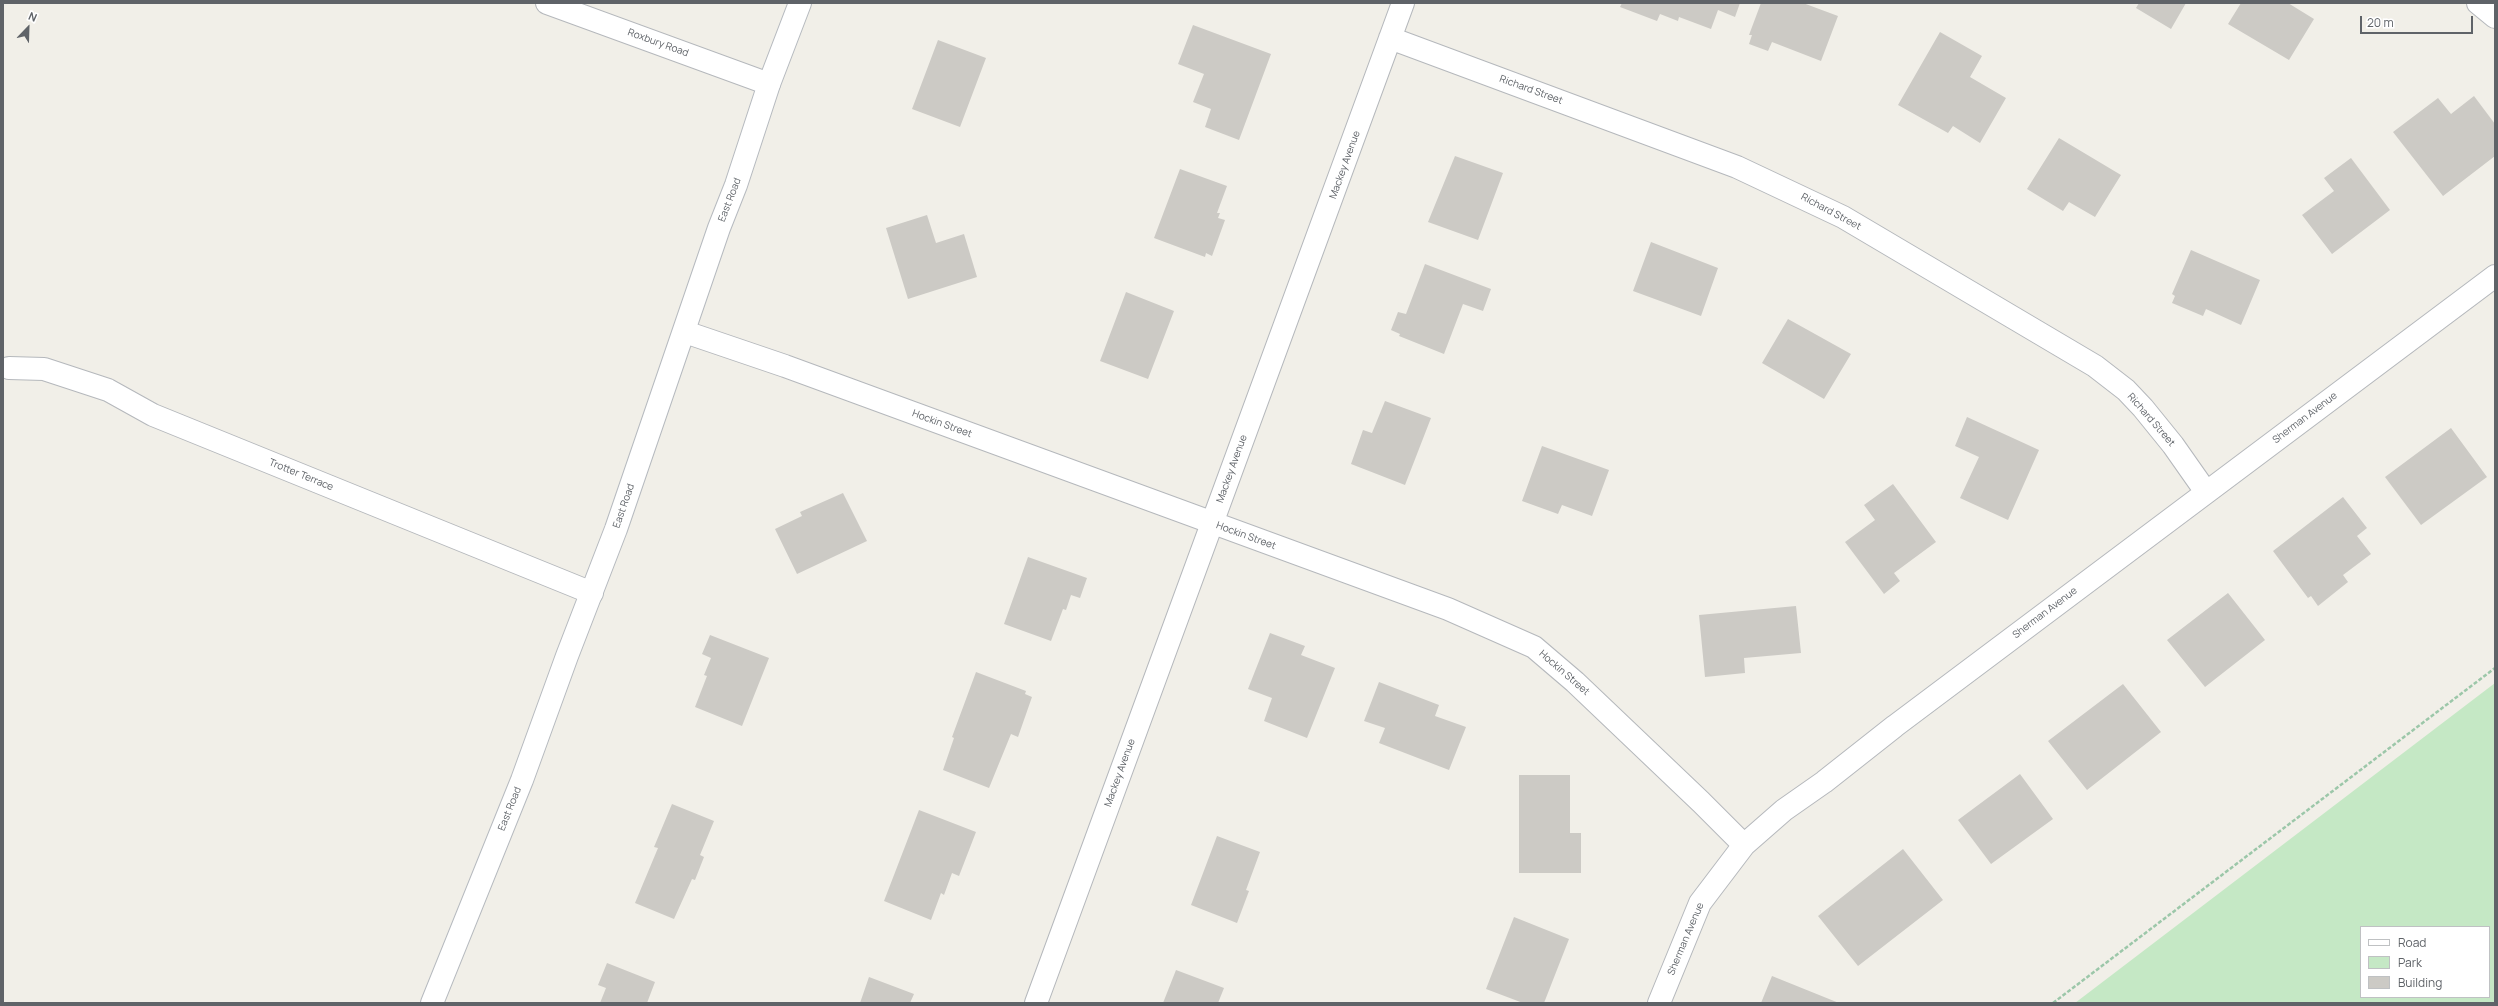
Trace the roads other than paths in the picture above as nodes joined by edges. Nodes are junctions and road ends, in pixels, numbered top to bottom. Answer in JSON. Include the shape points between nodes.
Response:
{"nodes":[{"id":1,"x":547,"y":3,"type":"edge"},
{"id":2,"x":800,"y":3,"type":"edge"},
{"id":3,"x":1403,"y":3,"type":"edge"},
{"id":4,"x":2478,"y":3,"type":"edge"},
{"id":5,"x":2495,"y":17,"type":"edge"},
{"id":6,"x":1390,"y":38,"type":"junction"},
{"id":7,"x":769,"y":84,"type":"junction"},
{"id":8,"x":2495,"y":276,"type":"edge"},
{"id":9,"x":685,"y":332,"type":"junction"},
{"id":10,"x":9,"y":368,"type":"dead end"},
{"id":11,"x":2206,"y":492,"type":"junction"},
{"id":12,"x":1212,"y":524,"type":"junction"},
{"id":13,"x":592,"y":593,"type":"junction"},
{"id":14,"x":1744,"y":846,"type":"junction"},
{"id":15,"x":432,"y":1003,"type":"edge"},
{"id":16,"x":1036,"y":1003,"type":"edge"},
{"id":17,"x":1659,"y":1003,"type":"edge"}],
"edges":[{"from":1,"to":7,"type":"street","name":"Roxbury Road"},
{"from":2,"to":7,"type":"street","name":"East Road"},
{"from":3,"to":6,"type":"street","name":"Mackey Avenue"},
{"from":4,"to":5,"type":"street"},
{"from":6,"to":11,"type":"street","name":"Richard Street","via":[[1737,167],[1843,217],[2095,366],[2126,390],[2143,408],[2174,445]]},
{"from":6,"to":12,"type":"street","name":"Mackey Avenue"},
{"from":7,"to":9,"type":"street","name":"East Road"},
{"from":8,"to":11,"type":"street","name":"Sherman Avenue"},
{"from":9,"to":12,"type":"street","name":"Hockin Street","via":[[793,369]]},
{"from":9,"to":13,"type":"street","name":"East Road"},
{"from":10,"to":13,"type":"street","name":"Trotter Terrace","via":[[44,369],[108,390],[153,415]]},
{"from":11,"to":14,"type":"street","name":"Sherman Avenue","via":[[1784,810]]},
{"from":12,"to":14,"type":"street","name":"Hockin Street","via":[[1448,609],[1534,647],[1575,682]]},
{"from":12,"to":16,"type":"street","name":"Mackey Avenue"},
{"from":13,"to":15,"type":"street","name":"East Road","via":[[522,780]]},
{"from":14,"to":17,"type":"street","name":"Sherman Avenue","via":[[1700,903]]}]}
